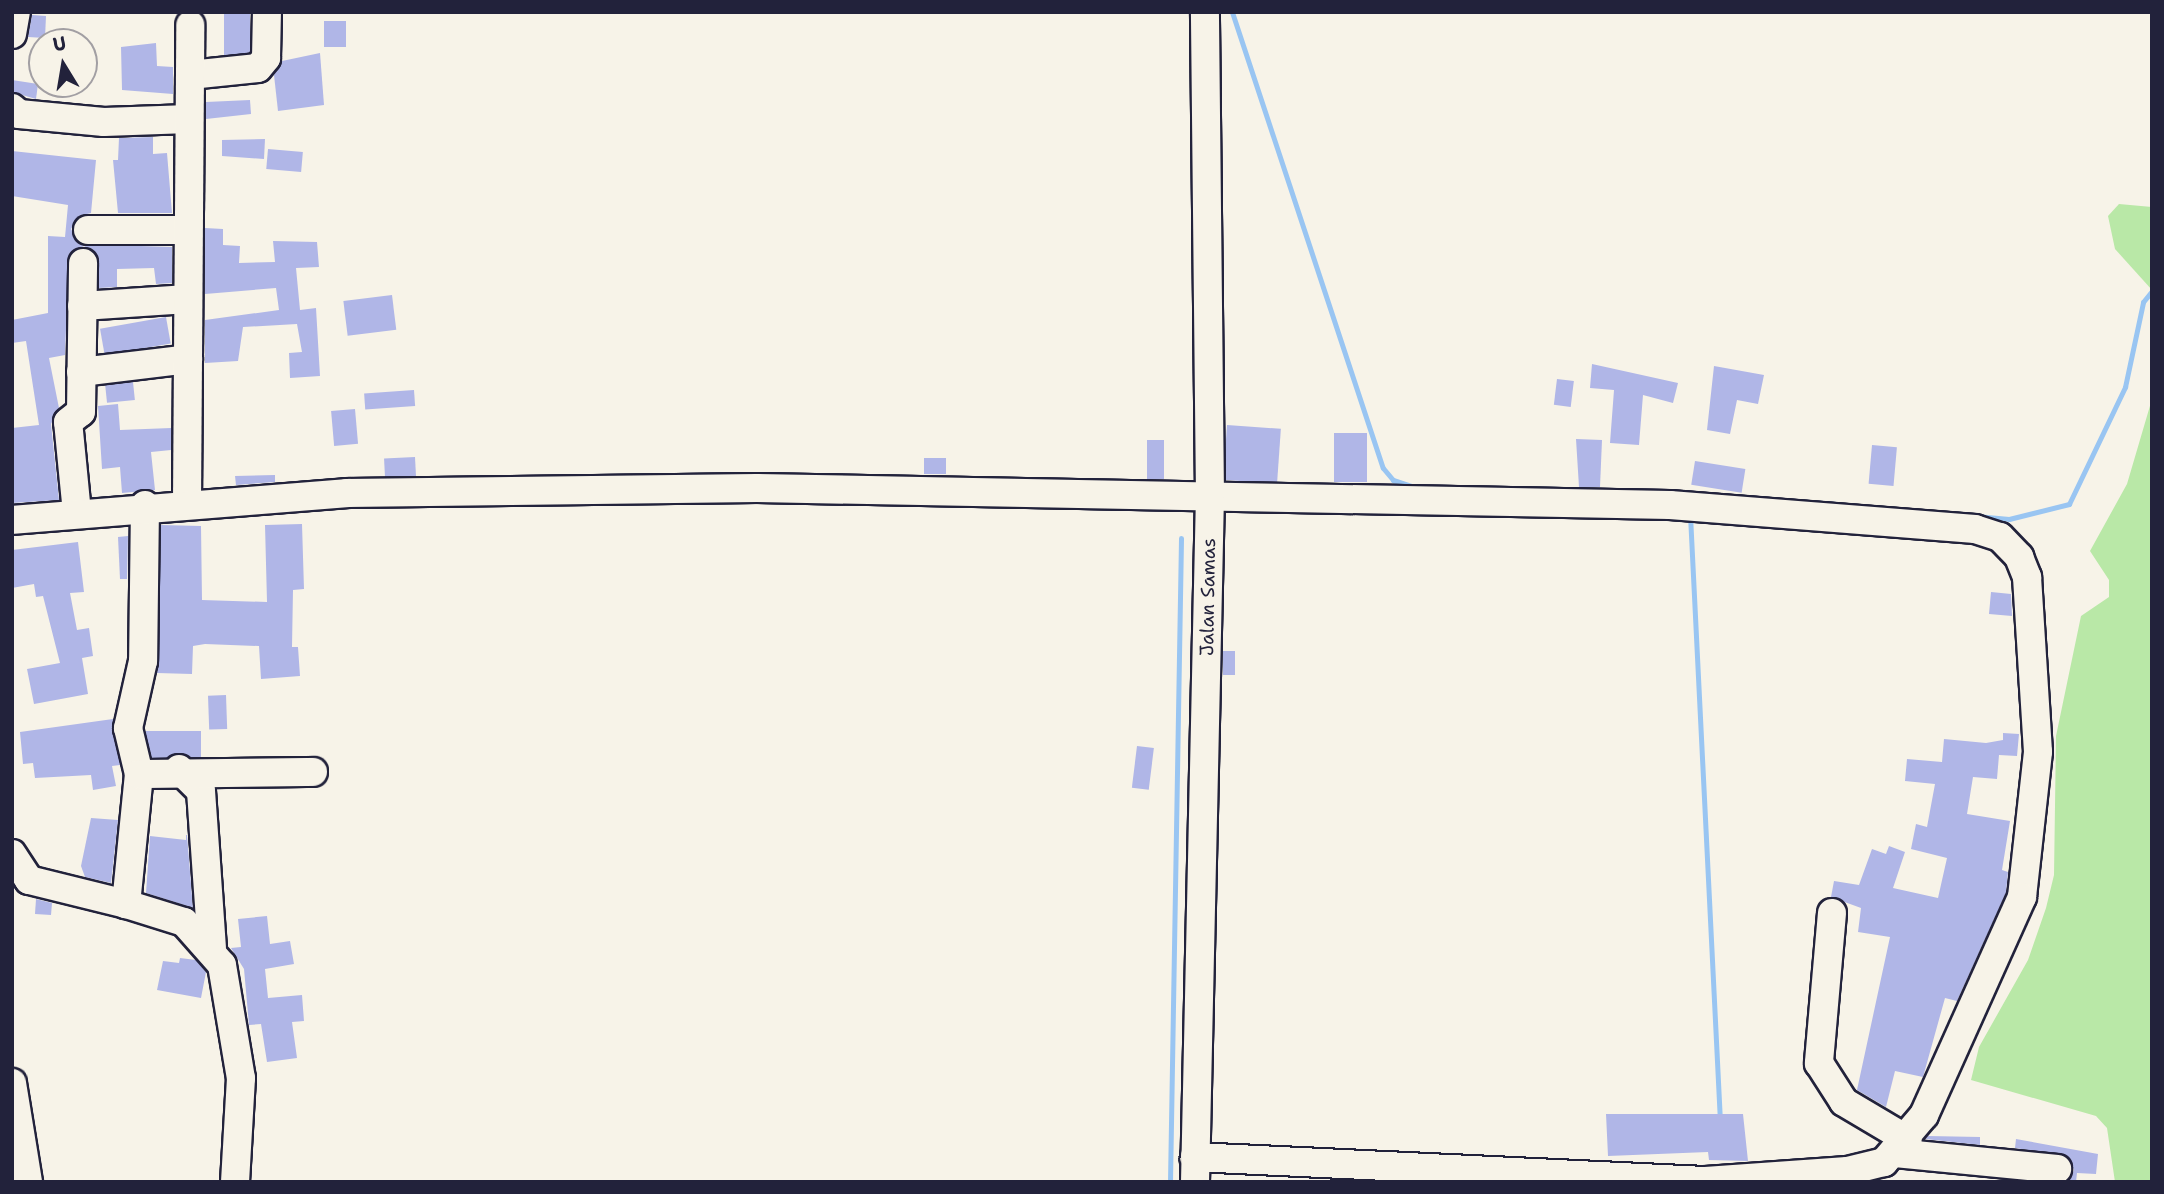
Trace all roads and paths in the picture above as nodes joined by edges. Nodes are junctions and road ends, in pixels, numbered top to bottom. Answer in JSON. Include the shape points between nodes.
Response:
{"nodes":[{"id":1,"x":16,"y":12,"type":"edge"},
{"id":2,"x":267,"y":12,"type":"edge"},
{"id":3,"x":1205,"y":12,"type":"edge"},
{"id":4,"x":190,"y":25,"type":"dead end"},
{"id":5,"x":12,"y":34,"type":"edge"},
{"id":6,"x":190,"y":75,"type":"junction"},
{"id":7,"x":12,"y":108,"type":"edge"},
{"id":8,"x":190,"y":119,"type":"junction"},
{"id":9,"x":88,"y":230,"type":"dead end"},
{"id":10,"x":188,"y":230,"type":"junction"},
{"id":11,"x":83,"y":263,"type":"dead end"},
{"id":12,"x":188,"y":299,"type":"junction"},
{"id":13,"x":82,"y":306,"type":"junction"},
{"id":14,"x":188,"y":359,"type":"junction"},
{"id":15,"x":81,"y":372,"type":"junction"},
{"id":16,"x":1210,"y":497,"type":"junction"},
{"id":17,"x":187,"y":502,"type":"junction"},
{"id":18,"x":145,"y":505,"type":"junction"},
{"id":19,"x":77,"y":513,"type":"junction"},
{"id":20,"x":12,"y":520,"type":"edge"},
{"id":21,"x":179,"y":769,"type":"junction"},
{"id":22,"x":313,"y":772,"type":"dead end"},
{"id":23,"x":139,"y":774,"type":"junction"},
{"id":24,"x":12,"y":854,"type":"edge"},
{"id":25,"x":126,"y":904,"type":"junction"},
{"id":26,"x":1832,"y":913,"type":"dead end"},
{"id":27,"x":212,"y":948,"type":"junction"},
{"id":28,"x":12,"y":1083,"type":"edge"},
{"id":29,"x":1902,"y":1146,"type":"junction"},
{"id":30,"x":1195,"y":1169,"type":"edge"},
{"id":31,"x":2057,"y":1169,"type":"dead end"},
{"id":32,"x":1846,"y":1177,"type":"edge"},
{"id":33,"x":1705,"y":1181,"type":"edge"},
{"id":34,"x":28,"y":1182,"type":"edge"},
{"id":35,"x":235,"y":1182,"type":"edge"}],
"edges":[{"from":1,"to":5,"type":"street"},
{"from":2,"to":6,"type":"street","via":[[265,58],[258,68]]},
{"from":3,"to":16,"type":"street","name":"Jalan Samas"},
{"from":4,"to":6,"type":"street"},
{"from":6,"to":8,"type":"street"},
{"from":7,"to":8,"type":"street","via":[[19,114],[104,122]]},
{"from":8,"to":10,"type":"street"},
{"from":9,"to":10,"type":"street"},
{"from":10,"to":12,"type":"street"},
{"from":11,"to":13,"type":"street"},
{"from":12,"to":13,"type":"street"},
{"from":12,"to":14,"type":"street"},
{"from":13,"to":15,"type":"street"},
{"from":14,"to":15,"type":"street"},
{"from":14,"to":17,"type":"street"},
{"from":15,"to":19,"type":"street","via":[[81,412],[68,422]]},
{"from":16,"to":17,"type":"street","via":[[757,488],[408,491]]},
{"from":16,"to":29,"type":"street","via":[[1670,505],[1975,529],[2000,537],[2020,557],[2027,577],[2038,752],[2022,897]]},
{"from":16,"to":30,"type":"street","name":"Jalan Samas"},
{"from":17,"to":18,"type":"street"},
{"from":18,"to":19,"type":"street"},
{"from":18,"to":23,"type":"street","via":[[143,661],[128,729]]},
{"from":19,"to":20,"type":"street"},
{"from":21,"to":22,"type":"street"},
{"from":21,"to":23,"type":"street"},
{"from":21,"to":27,"type":"street","via":[[201,791]]},
{"from":23,"to":25,"type":"street"},
{"from":24,"to":25,"type":"street","via":[[29,880]]},
{"from":25,"to":27,"type":"street","via":[[184,922]]},
{"from":26,"to":29,"type":"street","via":[[1819,1063],[1844,1102]]},
{"from":27,"to":35,"type":"street","via":[[227,981],[241,1078]]},
{"from":28,"to":34,"type":"street"},
{"from":29,"to":31,"type":"street"},
{"from":29,"to":32,"type":"street"},
{"from":30,"to":33,"type":"street"},
{"from":32,"to":33,"type":"street"}]}
